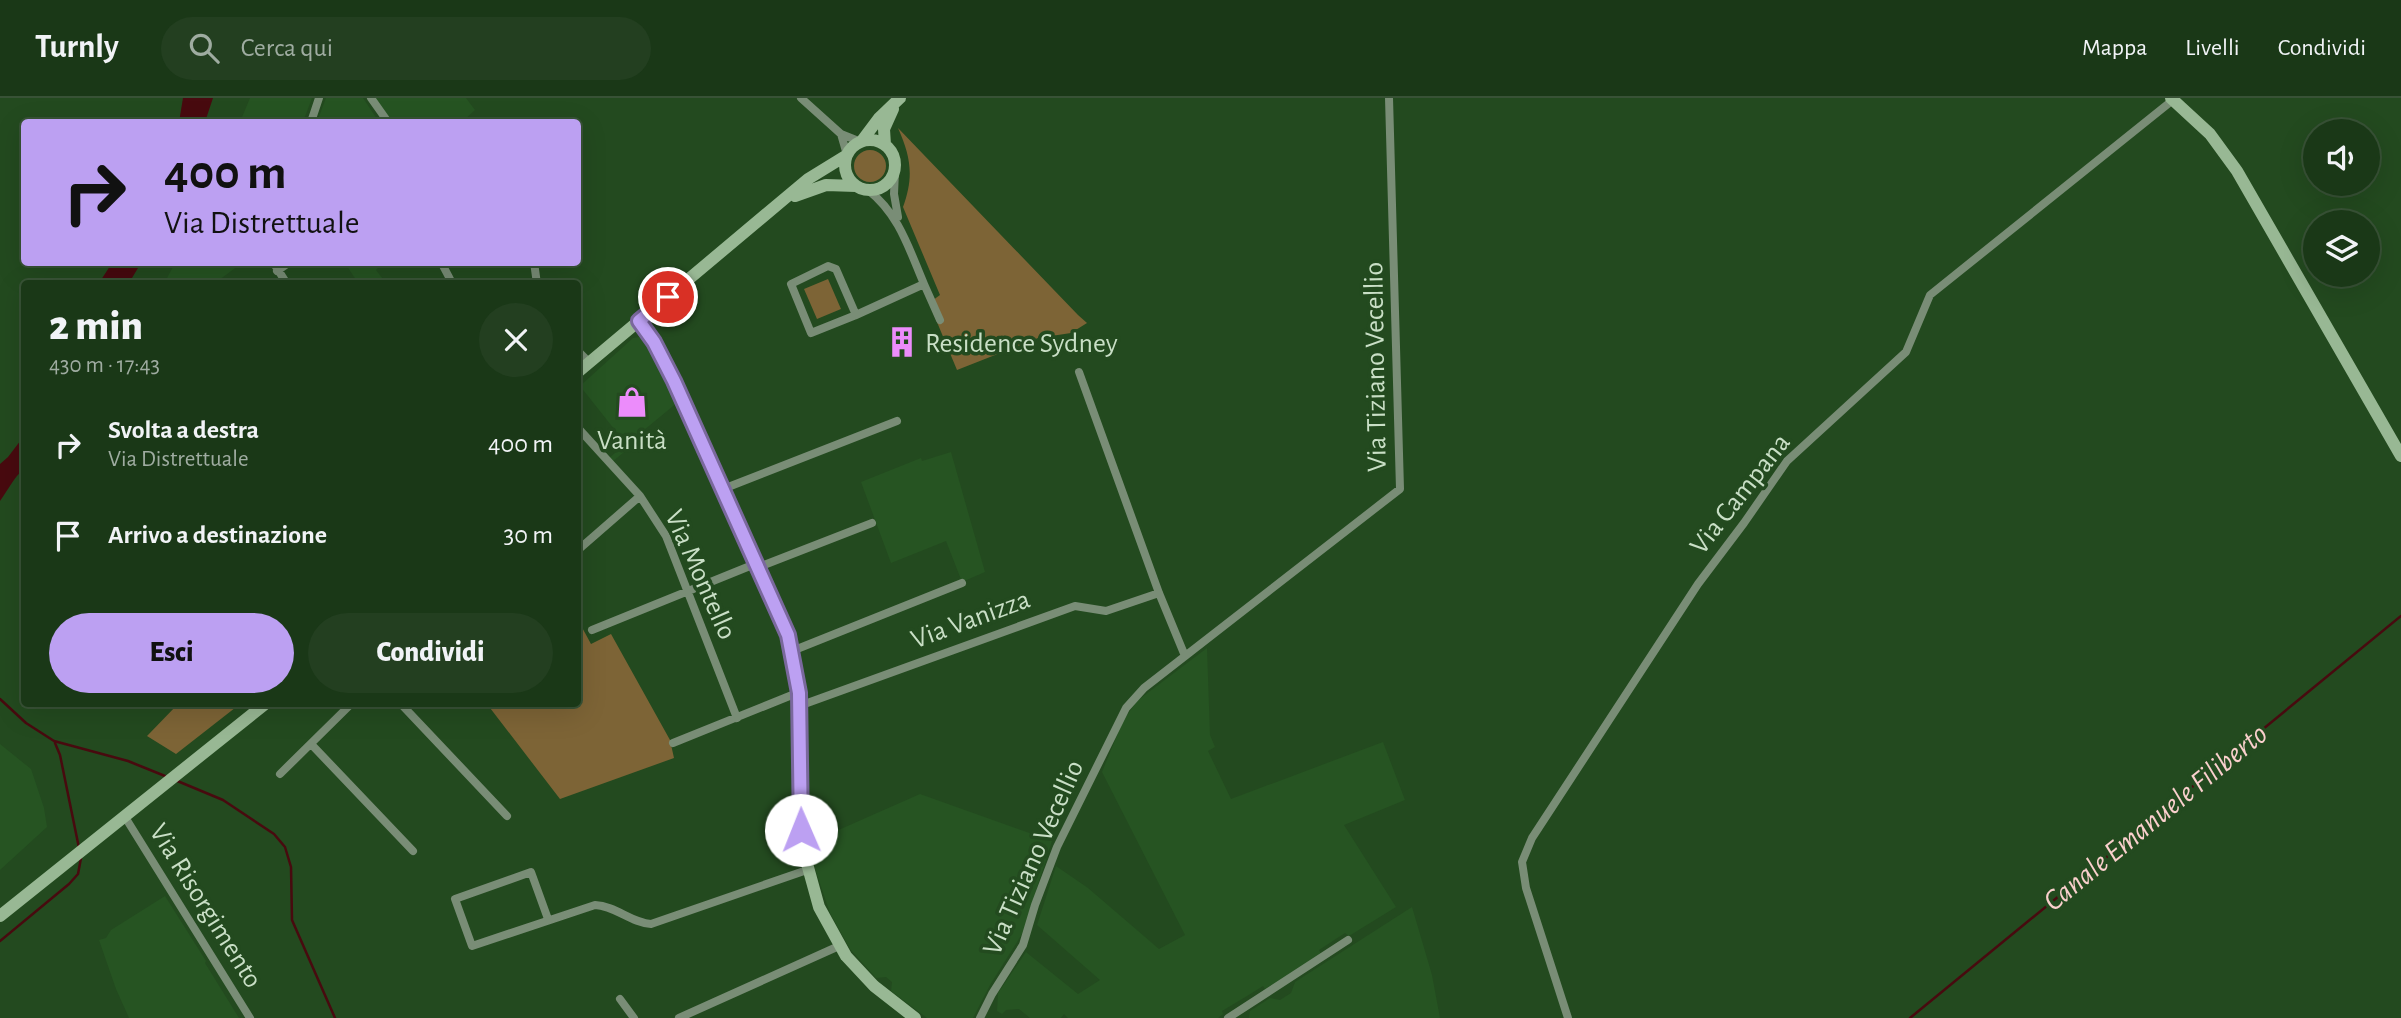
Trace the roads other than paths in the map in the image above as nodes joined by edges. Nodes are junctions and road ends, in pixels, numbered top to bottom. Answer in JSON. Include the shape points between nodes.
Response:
{"nodes":[{"id":1,"x":319,"y":98,"type":"edge"},
{"id":2,"x":371,"y":98,"type":"edge"},
{"id":3,"x":801,"y":98,"type":"edge"},
{"id":4,"x":899,"y":98,"type":"edge"},
{"id":5,"x":1389,"y":98,"type":"edge"},
{"id":6,"x":2172,"y":99,"type":"edge"},
{"id":7,"x":312,"y":119,"type":"edge"},
{"id":8,"x":386,"y":119,"type":"edge"},
{"id":9,"x":841,"y":134,"type":"junction"},
{"id":10,"x":861,"y":142,"type":"junction"},
{"id":11,"x":885,"y":145,"type":"junction"},
{"id":12,"x":847,"y":155,"type":"junction"},
{"id":13,"x":895,"y":171,"type":"junction"},
{"id":14,"x":862,"y":188,"type":"junction"},
{"id":15,"x":779,"y":204,"type":"junction"},
{"id":16,"x":900,"y":227,"type":"junction"},
{"id":17,"x":444,"y":266,"type":"edge"},
{"id":18,"x":450,"y":278,"type":"dead end"},
{"id":19,"x":924,"y":284,"type":"junction"},
{"id":20,"x":856,"y":315,"type":"junction"},
{"id":21,"x":940,"y":320,"type":"dead end"},
{"id":22,"x":639,"y":321,"type":"junction"},
{"id":23,"x":581,"y":354,"type":"edge"},
{"id":24,"x":589,"y":362,"type":"junction"},
{"id":25,"x":581,"y":369,"type":"edge"},
{"id":26,"x":1079,"y":372,"type":"dead end"},
{"id":27,"x":897,"y":421,"type":"dead end"},
{"id":28,"x":581,"y":431,"type":"edge"},
{"id":29,"x":2401,"y":456,"type":"edge"},
{"id":30,"x":723,"y":489,"type":"junction"},
{"id":31,"x":640,"y":496,"type":"junction"},
{"id":32,"x":872,"y":523,"type":"dead end"},
{"id":33,"x":581,"y":547,"type":"edge"},
{"id":34,"x":758,"y":565,"type":"junction"},
{"id":35,"x":962,"y":583,"type":"dead end"},
{"id":36,"x":689,"y":592,"type":"junction"},
{"id":37,"x":1159,"y":593,"type":"junction"},
{"id":38,"x":592,"y":630,"type":"dead end"},
{"id":39,"x":792,"y":652,"type":"junction"},
{"id":40,"x":1185,"y":656,"type":"junction"},
{"id":41,"x":795,"y":701,"type":"junction"},
{"id":42,"x":261,"y":707,"type":"edge"},
{"id":43,"x":348,"y":707,"type":"edge"},
{"id":44,"x":404,"y":707,"type":"edge"},
{"id":45,"x":737,"y":718,"type":"junction"},
{"id":46,"x":673,"y":743,"type":"dead end"},
{"id":47,"x":311,"y":744,"type":"junction"},
{"id":48,"x":280,"y":774,"type":"dead end"},
{"id":49,"x":507,"y":816,"type":"dead end"},
{"id":50,"x":125,"y":817,"type":"junction"},
{"id":51,"x":413,"y":851,"type":"dead end"},
{"id":52,"x":807,"y":870,"type":"junction"},
{"id":53,"x":0,"y":916,"type":"edge"},
{"id":54,"x":548,"y":919,"type":"junction"},
{"id":55,"x":1348,"y":940,"type":"dead end"},
{"id":56,"x":839,"y":946,"type":"junction"},
{"id":57,"x":620,"y":999,"type":"dead end"},
{"id":58,"x":250,"y":1018,"type":"edge"},
{"id":59,"x":634,"y":1018,"type":"edge"},
{"id":60,"x":679,"y":1018,"type":"edge"},
{"id":61,"x":915,"y":1018,"type":"edge"},
{"id":62,"x":980,"y":1018,"type":"edge"},
{"id":63,"x":1228,"y":1018,"type":"edge"},
{"id":64,"x":1568,"y":1018,"type":"edge"}],
"edges":[{"from":1,"to":7,"type":"street"},
{"from":2,"to":8,"type":"street"},
{"from":3,"to":9,"type":"street"},
{"from":4,"to":10,"type":"street"},
{"from":4,"to":11,"type":"street","via":[[884,130]]},
{"from":5,"to":40,"type":"street","name":"Via Tiziano Vecellio","via":[[1400,489]]},
{"from":6,"to":29,"type":"street","via":[[2210,134],[2238,170]]},
{"from":6,"to":64,"type":"street","name":"Via Campana","via":[[1930,295],[1906,352],[1787,461],[1698,583],[1532,838],[1522,862],[1526,888]]},
{"from":9,"to":10,"type":"street"},
{"from":9,"to":12,"type":"street"},
{"from":10,"to":11,"type":"street"},
{"from":10,"to":12,"type":"street"},
{"from":11,"to":13,"type":"street","via":[[894,156]]},
{"from":12,"to":14,"type":"street","via":[[845,169],[851,182]]},
{"from":12,"to":15,"type":"street"},
{"from":13,"to":14,"type":"street","via":[[882,188]]},
{"from":13,"to":16,"type":"street"},
{"from":14,"to":15,"type":"street","via":[[816,187]]},
{"from":14,"to":16,"type":"street","via":[[885,205]]},
{"from":15,"to":22,"type":"street"},
{"from":16,"to":19,"type":"street"},
{"from":17,"to":18,"type":"street"},
{"from":19,"to":20,"type":"street"},
{"from":19,"to":21,"type":"street"},
{"from":20,"to":20,"type":"street","via":[[832,266],[791,284],[811,333]]},
{"from":22,"to":24,"type":"street"},
{"from":22,"to":30,"type":"street","via":[[674,381]]},
{"from":23,"to":24,"type":"street"},
{"from":24,"to":25,"type":"street"},
{"from":26,"to":37,"type":"street"},
{"from":27,"to":30,"type":"street"},
{"from":28,"to":31,"type":"street","name":"Via Montello"},
{"from":30,"to":34,"type":"street"},
{"from":31,"to":33,"type":"street"},
{"from":31,"to":36,"type":"street","name":"Via Montello","via":[[666,536]]},
{"from":32,"to":34,"type":"street"},
{"from":34,"to":36,"type":"street"},
{"from":34,"to":39,"type":"street"},
{"from":35,"to":39,"type":"street","name":"Via Vanizza"},
{"from":36,"to":38,"type":"street"},
{"from":36,"to":45,"type":"street","name":"Via Montello"},
{"from":37,"to":40,"type":"street"},
{"from":37,"to":41,"type":"street","name":"Via Vanizza","via":[[1106,611],[1075,606]]},
{"from":39,"to":41,"type":"street"},
{"from":40,"to":62,"type":"street","name":"Via Tiziano Vecellio","via":[[1126,708],[1057,847],[1023,945]]},
{"from":41,"to":45,"type":"street","name":"Via Vanizza"},
{"from":41,"to":52,"type":"street"},
{"from":42,"to":50,"type":"street"},
{"from":43,"to":47,"type":"street"},
{"from":44,"to":49,"type":"street"},
{"from":45,"to":46,"type":"street","name":"Via Vanizza"},
{"from":47,"to":48,"type":"street"},
{"from":47,"to":51,"type":"street"},
{"from":50,"to":53,"type":"street"},
{"from":50,"to":58,"type":"street","name":"Via Risorgimento"},
{"from":52,"to":54,"type":"street","via":[[652,924],[595,905]]},
{"from":52,"to":56,"type":"street"},
{"from":54,"to":54,"type":"street","via":[[531,872],[455,899],[472,946]]},
{"from":55,"to":63,"type":"street"},
{"from":56,"to":60,"type":"street"},
{"from":56,"to":61,"type":"street","via":[[865,977]]},
{"from":57,"to":59,"type":"street"}]}
